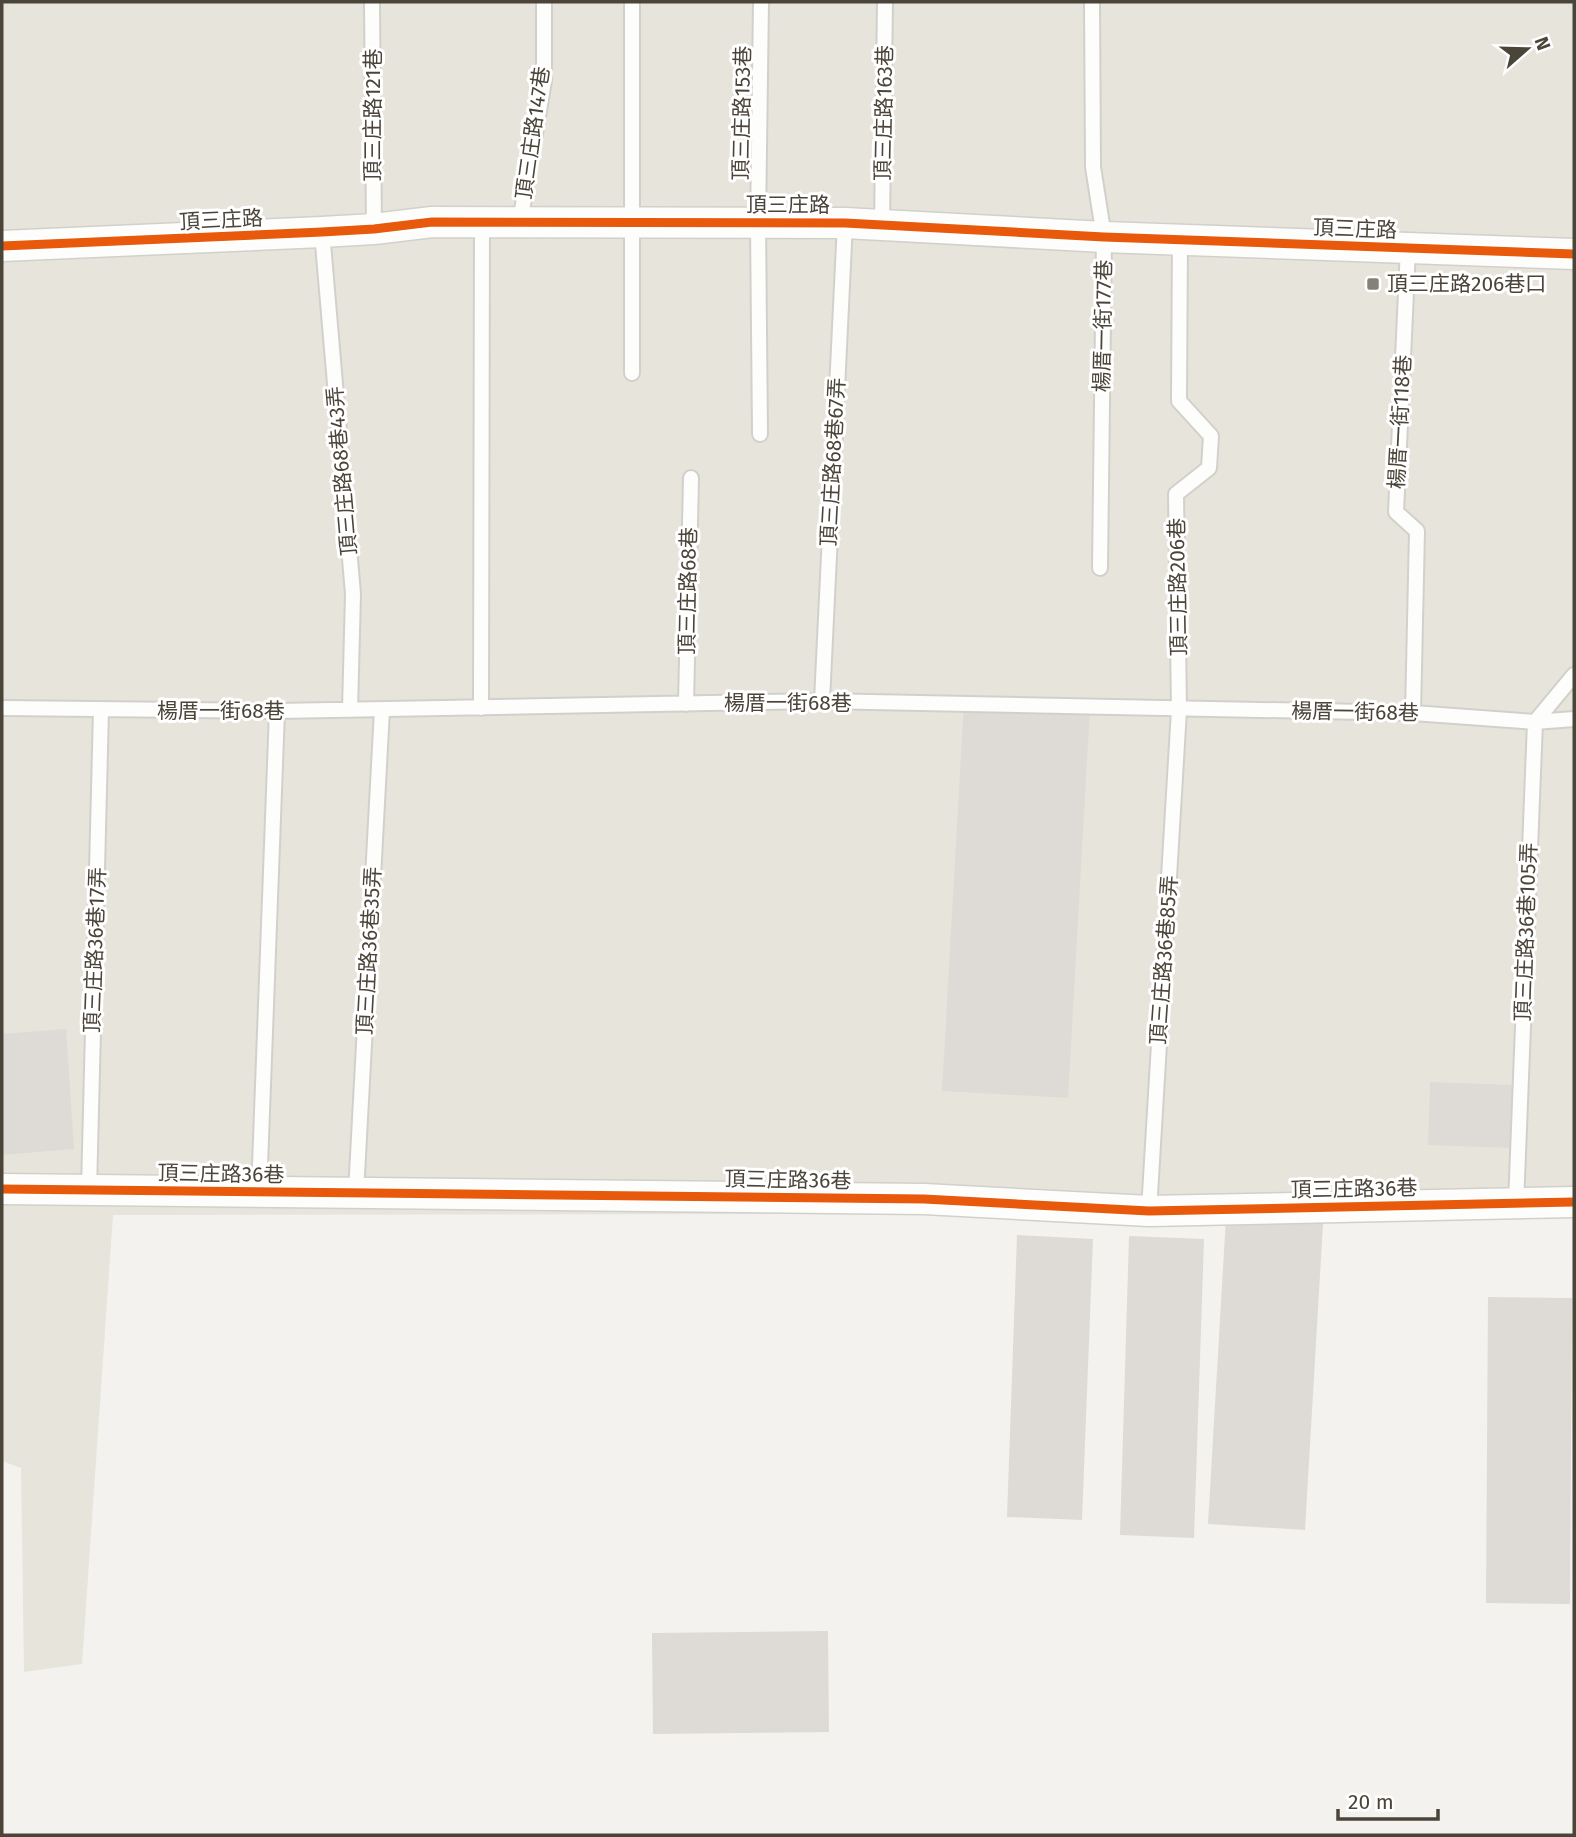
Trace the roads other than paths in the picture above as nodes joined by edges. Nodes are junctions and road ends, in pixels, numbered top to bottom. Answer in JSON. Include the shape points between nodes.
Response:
{"nodes":[{"id":1,"x":372,"y":2,"type":"edge"},
{"id":2,"x":544,"y":2,"type":"edge"},
{"id":3,"x":632,"y":2,"type":"edge"},
{"id":4,"x":761,"y":2,"type":"edge"},
{"id":5,"x":885,"y":2,"type":"edge"},
{"id":6,"x":1092,"y":2,"type":"edge"},
{"id":7,"x":482,"y":222,"type":"junction"},
{"id":8,"x":520,"y":222,"type":"junction"},
{"id":9,"x":631,"y":222,"type":"junction"},
{"id":10,"x":758,"y":223,"type":"junction"},
{"id":11,"x":845,"y":223,"type":"junction"},
{"id":12,"x":882,"y":224,"type":"junction"},
{"id":13,"x":374,"y":229,"type":"junction"},
{"id":14,"x":322,"y":232,"type":"junction"},
{"id":15,"x":1104,"y":237,"type":"junction"},
{"id":16,"x":1180,"y":240,"type":"junction"},
{"id":17,"x":2,"y":246,"type":"edge"},
{"id":18,"x":1408,"y":248,"type":"junction"},
{"id":19,"x":1574,"y":254,"type":"edge"},
{"id":20,"x":632,"y":373,"type":"dead end"},
{"id":21,"x":760,"y":434,"type":"dead end"},
{"id":22,"x":691,"y":478,"type":"dead end"},
{"id":23,"x":1100,"y":568,"type":"dead end"},
{"id":24,"x":1574,"y":675,"type":"edge"},
{"id":25,"x":822,"y":701,"type":"junction"},
{"id":26,"x":686,"y":704,"type":"junction"},
{"id":27,"x":2,"y":708,"type":"edge"},
{"id":28,"x":481,"y":708,"type":"junction"},
{"id":29,"x":101,"y":710,"type":"junction"},
{"id":30,"x":350,"y":710,"type":"junction"},
{"id":31,"x":382,"y":710,"type":"junction"},
{"id":32,"x":1180,"y":710,"type":"junction"},
{"id":33,"x":277,"y":711,"type":"junction"},
{"id":34,"x":1413,"y":713,"type":"junction"},
{"id":35,"x":1574,"y":719,"type":"edge"},
{"id":36,"x":1535,"y":723,"type":"junction"},
{"id":37,"x":2,"y":1189,"type":"edge"},
{"id":38,"x":89,"y":1190,"type":"junction"},
{"id":39,"x":259,"y":1192,"type":"junction"},
{"id":40,"x":356,"y":1193,"type":"junction"},
{"id":41,"x":1574,"y":1202,"type":"edge"},
{"id":42,"x":1516,"y":1204,"type":"junction"},
{"id":43,"x":1149,"y":1211,"type":"junction"}],
"edges":[{"from":1,"to":13,"type":"lane","name":"頂三庄路121巷"},
{"from":2,"to":8,"type":"lane","name":"頂三庄路147巷","via":[[544,81]]},
{"from":3,"to":9,"type":"lane"},
{"from":4,"to":10,"type":"lane","name":"頂三庄路153巷"},
{"from":5,"to":12,"type":"lane","name":"頂三庄路163巷"},
{"from":6,"to":15,"type":"lane","name":"楊厝一街177巷","via":[[1093,167]]},
{"from":7,"to":8,"type":"street","name":"頂三庄路"},
{"from":7,"to":13,"type":"street","name":"頂三庄路"},
{"from":7,"to":28,"type":"lane"},
{"from":8,"to":9,"type":"street","name":"頂三庄路"},
{"from":9,"to":10,"type":"street","name":"頂三庄路"},
{"from":9,"to":20,"type":"lane"},
{"from":10,"to":11,"type":"street","name":"頂三庄路"},
{"from":10,"to":21,"type":"lane","name":"頂三庄路153巷"},
{"from":11,"to":12,"type":"street","name":"頂三庄路"},
{"from":11,"to":25,"type":"lane","name":"頂三庄路68巷67弄"},
{"from":12,"to":15,"type":"street","name":"頂三庄路"},
{"from":13,"to":14,"type":"street","name":"頂三庄路"},
{"from":14,"to":17,"type":"street","name":"頂三庄路"},
{"from":14,"to":30,"type":"lane","name":"頂三庄路68巷43弄","via":[[353,594]]},
{"from":15,"to":16,"type":"street","name":"頂三庄路"},
{"from":15,"to":23,"type":"lane","name":"楊厝一街177巷"},
{"from":16,"to":18,"type":"street","name":"頂三庄路"},
{"from":16,"to":32,"type":"lane","name":"頂三庄路206巷","via":[[1179,401],[1211,436],[1209,468],[1176,494]]},
{"from":18,"to":19,"type":"street","name":"頂三庄路"},
{"from":18,"to":34,"type":"lane","name":"楊厝一街118巷","via":[[1396,513],[1417,531]]},
{"from":22,"to":26,"type":"lane","name":"頂三庄路68巷"},
{"from":24,"to":36,"type":"lane"},
{"from":25,"to":26,"type":"lane","name":"楊厝一街68巷"},
{"from":25,"to":32,"type":"lane","name":"楊厝一街68巷"},
{"from":26,"to":28,"type":"lane","name":"楊厝一街68巷"},
{"from":27,"to":29,"type":"lane","name":"楊厝一街68巷"},
{"from":28,"to":31,"type":"lane","name":"楊厝一街68巷"},
{"from":29,"to":33,"type":"lane","name":"楊厝一街68巷"},
{"from":29,"to":38,"type":"lane","name":"頂三庄路36巷17弄"},
{"from":30,"to":31,"type":"lane","name":"楊厝一街68巷"},
{"from":30,"to":33,"type":"lane","name":"楊厝一街68巷"},
{"from":31,"to":40,"type":"lane","name":"頂三庄路36巷35弄"},
{"from":32,"to":34,"type":"lane","name":"楊厝一街68巷"},
{"from":32,"to":43,"type":"lane","name":"頂三庄路36巷85弄"},
{"from":33,"to":39,"type":"lane"},
{"from":34,"to":36,"type":"lane","name":"楊厝一街68巷"},
{"from":35,"to":36,"type":"lane","name":"楊厝一街68巷"},
{"from":36,"to":42,"type":"lane","name":"頂三庄路36巷105弄"},
{"from":37,"to":38,"type":"street","name":"頂三庄路36巷"},
{"from":38,"to":39,"type":"street","name":"頂三庄路36巷"},
{"from":39,"to":40,"type":"street","name":"頂三庄路36巷"},
{"from":40,"to":43,"type":"street","name":"頂三庄路36巷","via":[[924,1199]]},
{"from":41,"to":42,"type":"street","name":"頂三庄路36巷"},
{"from":42,"to":43,"type":"street","name":"頂三庄路36巷"}]}
